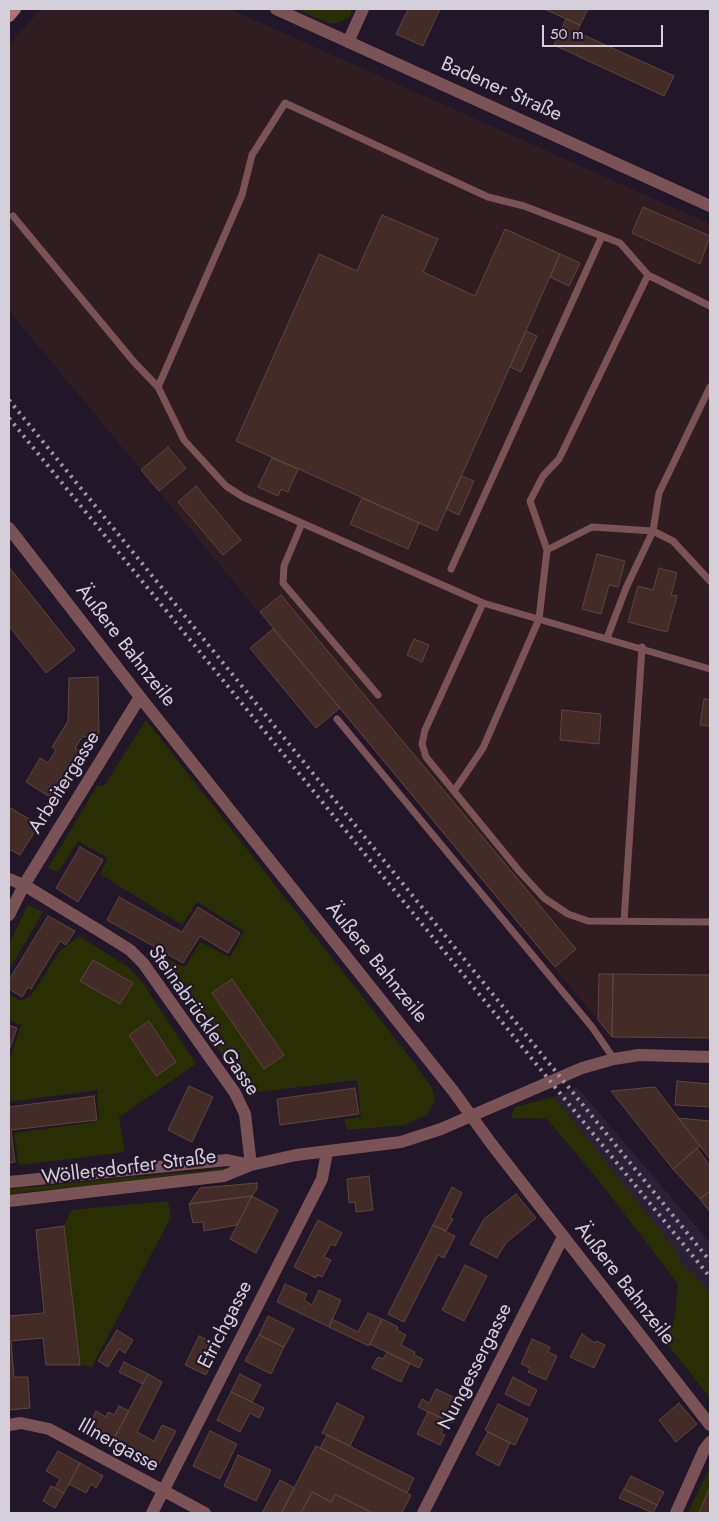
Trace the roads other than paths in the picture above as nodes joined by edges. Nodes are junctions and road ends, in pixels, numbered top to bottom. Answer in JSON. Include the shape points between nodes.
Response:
{"nodes":[{"id":1,"x":15,"y":9,"type":"edge"},
{"id":2,"x":276,"y":9,"type":"edge"},
{"id":3,"x":363,"y":9,"type":"edge"},
{"id":4,"x":9,"y":16,"type":"edge"},
{"id":5,"x":348,"y":42,"type":"junction"},
{"id":6,"x":710,"y":206,"type":"edge"},
{"id":7,"x":12,"y":216,"type":"dead end"},
{"id":8,"x":602,"y":236,"type":"junction"},
{"id":9,"x":648,"y":275,"type":"junction"},
{"id":10,"x":710,"y":306,"type":"edge"},
{"id":11,"x":158,"y":387,"type":"junction"},
{"id":12,"x":710,"y":387,"type":"edge"},
{"id":13,"x":302,"y":523,"type":"junction"},
{"id":14,"x":653,"y":531,"type":"junction"},
{"id":15,"x":10,"y":533,"type":"edge"},
{"id":16,"x":547,"y":550,"type":"junction"},
{"id":17,"x":451,"y":568,"type":"dead end"},
{"id":18,"x":710,"y":581,"type":"edge"},
{"id":19,"x":483,"y":603,"type":"junction"},
{"id":20,"x":540,"y":619,"type":"junction"},
{"id":21,"x":607,"y":638,"type":"junction"},
{"id":22,"x":642,"y":648,"type":"junction"},
{"id":23,"x":710,"y":669,"type":"edge"},
{"id":24,"x":378,"y":695,"type":"dead end"},
{"id":25,"x":140,"y":697,"type":"junction"},
{"id":26,"x":336,"y":719,"type":"dead end"},
{"id":27,"x":454,"y":791,"type":"junction"},
{"id":28,"x":9,"y":879,"type":"edge"},
{"id":29,"x":24,"y":885,"type":"junction"},
{"id":30,"x":9,"y":915,"type":"edge"},
{"id":31,"x":624,"y":921,"type":"junction"},
{"id":32,"x":710,"y":922,"type":"edge"},
{"id":33,"x":710,"y":1057,"type":"edge"},
{"id":34,"x":614,"y":1059,"type":"junction"},
{"id":35,"x":472,"y":1116,"type":"junction"},
{"id":36,"x":327,"y":1152,"type":"junction"},
{"id":37,"x":251,"y":1164,"type":"junction"},
{"id":38,"x":9,"y":1182,"type":"edge"},
{"id":39,"x":9,"y":1201,"type":"edge"},
{"id":40,"x":563,"y":1237,"type":"junction"},
{"id":41,"x":710,"y":1425,"type":"edge"},
{"id":42,"x":9,"y":1426,"type":"edge"},
{"id":43,"x":710,"y":1442,"type":"edge"},
{"id":44,"x":162,"y":1492,"type":"junction"},
{"id":45,"x":152,"y":1513,"type":"edge"},
{"id":46,"x":206,"y":1513,"type":"edge"},
{"id":47,"x":423,"y":1513,"type":"edge"},
{"id":48,"x":676,"y":1513,"type":"edge"}],
"edges":[{"from":1,"to":4,"type":"street"},
{"from":2,"to":5,"type":"street","name":"Badener Straße"},
{"from":3,"to":5,"type":"street"},
{"from":5,"to":6,"type":"street","name":"Badener Straße"},
{"from":7,"to":11,"type":"lane"},
{"from":8,"to":9,"type":"lane","via":[[620,243]]},
{"from":8,"to":11,"type":"lane","via":[[524,206],[488,197],[285,103],[252,155],[242,194]]},
{"from":8,"to":17,"type":"lane"},
{"from":9,"to":10,"type":"lane"},
{"from":9,"to":16,"type":"lane","via":[[560,459],[543,476],[530,501]]},
{"from":11,"to":13,"type":"lane","via":[[184,440],[226,486]]},
{"from":12,"to":14,"type":"lane","via":[[659,493]]},
{"from":13,"to":19,"type":"lane"},
{"from":13,"to":24,"type":"lane","via":[[284,566],[283,583]]},
{"from":14,"to":16,"type":"lane","via":[[592,527]]},
{"from":14,"to":18,"type":"lane","via":[[673,541]]},
{"from":14,"to":21,"type":"lane"},
{"from":15,"to":25,"type":"street","name":"Äußere Bahnzeile"},
{"from":16,"to":20,"type":"lane"},
{"from":19,"to":20,"type":"lane"},
{"from":19,"to":27,"type":"lane","via":[[425,730],[422,744],[426,756]]},
{"from":20,"to":21,"type":"lane"},
{"from":20,"to":27,"type":"lane","via":[[483,748]]},
{"from":21,"to":22,"type":"lane"},
{"from":22,"to":23,"type":"lane"},
{"from":22,"to":31,"type":"lane"},
{"from":25,"to":29,"type":"street","name":"Arbeitergasse"},
{"from":25,"to":35,"type":"street","name":"Äußere Bahnzeile"},
{"from":26,"to":34,"type":"lane","via":[[586,1019]]},
{"from":27,"to":31,"type":"lane","via":[[544,898],[568,914],[588,921]]},
{"from":28,"to":29,"type":"street","name":"Steinabrückler Gasse"},
{"from":29,"to":30,"type":"street","name":"Arbeitergasse"},
{"from":29,"to":37,"type":"street","name":"Steinabrückler Gasse","via":[[130,950],[143,963],[235,1093],[244,1114]]},
{"from":31,"to":32,"type":"lane"},
{"from":33,"to":34,"type":"street","name":"Wöllersdorfer Straße","via":[[639,1054]]},
{"from":34,"to":35,"type":"street","name":"Wöllersdorfer Straße","via":[[582,1068]]},
{"from":35,"to":36,"type":"street","name":"Wöllersdorfer Straße","via":[[401,1142]]},
{"from":35,"to":40,"type":"street","name":"Äußere Bahnzeile"},
{"from":36,"to":37,"type":"street","name":"Wöllersdorfer Straße"},
{"from":36,"to":44,"type":"street","name":"Etrichgasse","via":[[322,1179]]},
{"from":37,"to":38,"type":"street","name":"Wöllersdorfer Straße","via":[[227,1160]]},
{"from":37,"to":39,"type":"street","name":"Wöllersdorfer Straße","via":[[224,1176]]},
{"from":40,"to":41,"type":"street","name":"Äußere Bahnzeile"},
{"from":40,"to":47,"type":"street","name":"Nungessergasse"},
{"from":42,"to":44,"type":"street","name":"Illnergasse","via":[[21,1423],[49,1429]]},
{"from":43,"to":48,"type":"street"},
{"from":44,"to":45,"type":"street","name":"Etrichgasse"},
{"from":44,"to":46,"type":"street","name":"Illnergasse"}]}
